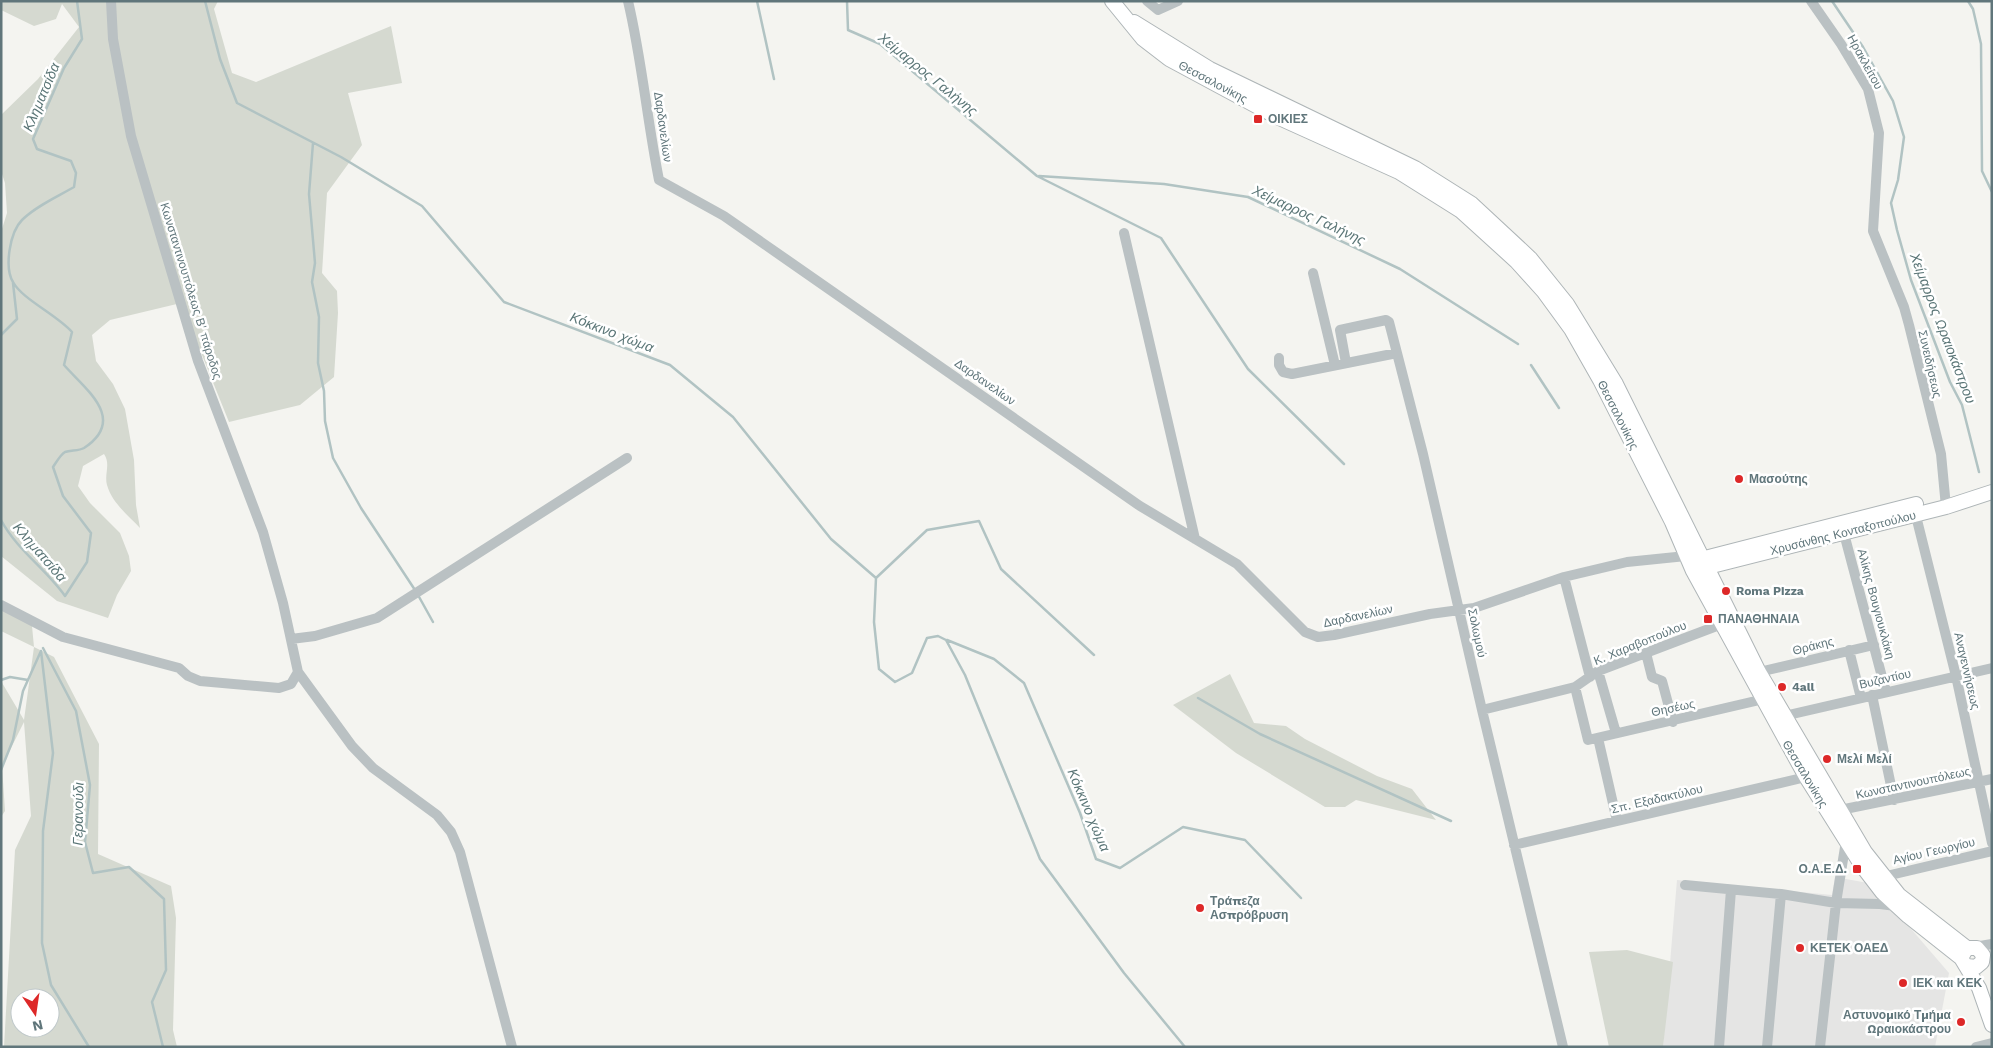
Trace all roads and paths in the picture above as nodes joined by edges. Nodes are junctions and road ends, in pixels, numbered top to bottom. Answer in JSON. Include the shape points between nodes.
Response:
{"nodes":[{"id":1,"x":111,"y":1,"type":"edge"},
{"id":2,"x":628,"y":1,"type":"edge"},
{"id":3,"x":1112,"y":1,"type":"edge"},
{"id":4,"x":1147,"y":1,"type":"edge"},
{"id":5,"x":1178,"y":1,"type":"edge"},
{"id":6,"x":1811,"y":1,"type":"edge"},
{"id":7,"x":1873,"y":231,"type":"joint"},
{"id":8,"x":1124,"y":233,"type":"dead end"},
{"id":9,"x":1313,"y":273,"type":"dead end"},
{"id":10,"x":1397,"y":353,"type":"junction"},
{"id":11,"x":1279,"y":358,"type":"dead end"},
{"id":12,"x":1340,"y":364,"type":"junction"},
{"id":13,"x":627,"y":458,"type":"dead end"},
{"id":14,"x":1992,"y":484,"type":"edge"},
{"id":15,"x":1992,"y":492,"type":"edge"},
{"id":16,"x":1945,"y":502,"type":"junction"},
{"id":17,"x":1914,"y":510,"type":"junction"},
{"id":18,"x":1843,"y":528,"type":"junction"},
{"id":19,"x":1195,"y":539,"type":"junction"},
{"id":20,"x":1697,"y":561,"type":"junction"},
{"id":21,"x":1564,"y":577,"type":"junction"},
{"id":22,"x":1,"y":605,"type":"edge"},
{"id":23,"x":1459,"y":610,"type":"junction"},
{"id":24,"x":1722,"y":624,"type":"junction"},
{"id":25,"x":291,"y":639,"type":"junction"},
{"id":26,"x":1874,"y":645,"type":"junction"},
{"id":27,"x":1849,"y":650,"type":"junction"},
{"id":28,"x":1646,"y":653,"type":"junction"},
{"id":29,"x":1992,"y":668,"type":"edge"},
{"id":30,"x":298,"y":672,"type":"junction"},
{"id":31,"x":1759,"y":672,"type":"junction"},
{"id":32,"x":1594,"y":674,"type":"junction"},
{"id":33,"x":1956,"y":676,"type":"junction"},
{"id":34,"x":1575,"y":687,"type":"junction"},
{"id":35,"x":1886,"y":692,"type":"junction"},
{"id":36,"x":1872,"y":695,"type":"junction"},
{"id":37,"x":1861,"y":698,"type":"junction"},
{"id":38,"x":1764,"y":699,"type":"junction"},
{"id":39,"x":1482,"y":710,"type":"junction"},
{"id":40,"x":1784,"y":716,"type":"junction"},
{"id":41,"x":1673,"y":722,"type":"junction"},
{"id":42,"x":1616,"y":733,"type":"junction"},
{"id":43,"x":1598,"y":738,"type":"junction"},
{"id":44,"x":1806,"y":777,"type":"junction"},
{"id":45,"x":1992,"y":779,"type":"edge"},
{"id":46,"x":1980,"y":782,"type":"junction"},
{"id":47,"x":1894,"y":800,"type":"junction"},
{"id":48,"x":1840,"y":810,"type":"junction"},
{"id":49,"x":1617,"y":821,"type":"junction"},
{"id":50,"x":1846,"y":840,"type":"junction"},
{"id":51,"x":1992,"y":843,"type":"edge"},
{"id":52,"x":1514,"y":845,"type":"junction"},
{"id":53,"x":1992,"y":851,"type":"edge"},
{"id":54,"x":1882,"y":877,"type":"junction"},
{"id":55,"x":1685,"y":885,"type":"dead end"},
{"id":56,"x":1731,"y":890,"type":"junction"},
{"id":57,"x":1781,"y":894,"type":"junction"},
{"id":58,"x":1836,"y":903,"type":"junction"},
{"id":59,"x":1896,"y":906,"type":"junction"},
{"id":60,"x":1992,"y":944,"type":"edge"},
{"id":61,"x":1975,"y":956,"type":"edge"},
{"id":62,"x":1992,"y":996,"type":"edge"},
{"id":63,"x":1992,"y":1025,"type":"edge"},
{"id":64,"x":1992,"y":1043,"type":"edge"},
{"id":65,"x":512,"y":1047,"type":"edge"},
{"id":66,"x":1563,"y":1047,"type":"edge"},
{"id":67,"x":1719,"y":1047,"type":"edge"},
{"id":68,"x":1767,"y":1047,"type":"edge"},
{"id":69,"x":1820,"y":1047,"type":"edge"},
{"id":70,"x":1976,"y":1047,"type":"edge"}],
"edges":[{"from":1,"to":25,"type":"street","name":"Κωνσταντινουπόλεως Β' πάροδος","via":[[113,39],[131,136],[198,361],[263,532]]},
{"from":2,"to":19,"type":"street","name":"Δαρδανελίων","via":[[659,180],[724,216],[1140,506]]},
{"from":3,"to":20,"type":"main road","name":"Θεσσαλονίκης","via":[[1127,17],[1210,69],[1415,168],[1472,204],[1501,230],[1555,286],[1599,353],[1666,481]]},
{"from":4,"to":5,"type":"street","via":[[1158,10]]},
{"from":6,"to":7,"type":"street","name":"Ηρακλείτου","via":[[1868,89],[1879,133]]},
{"from":7,"to":16,"type":"street","name":"Συνειδήσεως","via":[[1909,325],[1940,454]]},
{"from":8,"to":19,"type":"street"},
{"from":9,"to":12,"type":"street"},
{"from":10,"to":12,"type":"street"},
{"from":10,"to":12,"type":"street","name":"Σολωμού","via":[[1386,320],[1340,330]]},
{"from":10,"to":23,"type":"street","name":"Σολωμού"},
{"from":11,"to":12,"type":"street","via":[[1283,372],[1292,374]]},
{"from":13,"to":25,"type":"street","via":[[377,618],[315,636]]},
{"from":14,"to":16,"type":"main road","name":"Χρυσάνθης Κονταξοπούλου"},
{"from":15,"to":16,"type":"main road","name":"Χρυσάνθης Κονταξοπούλου"},
{"from":16,"to":17,"type":"main road","name":"Χρυσάνθης Κονταξοπούλου"},
{"from":17,"to":18,"type":"main road","name":"Χρυσάνθης Κονταξοπούλου"},
{"from":17,"to":33,"type":"street","name":"Αναγεννήσεως"},
{"from":18,"to":20,"type":"main road","name":"Χρυσάνθης Κονταξοπούλου"},
{"from":18,"to":26,"type":"street","name":"Αλίκης Βουγιουκλάκη"},
{"from":19,"to":23,"type":"street","name":"Δαρδανελίων","via":[[1237,564],[1305,632],[1318,637]]},
{"from":20,"to":21,"type":"street","name":"Χρυσάνθης Κονταξοπούλου","via":[[1627,562]]},
{"from":20,"to":24,"type":"main road","name":"Θεσσαλονίκης"},
{"from":20,"to":31,"type":"main road","name":"Θεσσαλονίκης"},
{"from":21,"to":23,"type":"street","name":"Χρυσάνθης Κονταξοπούλου","via":[[1494,603]]},
{"from":21,"to":32,"type":"street"},
{"from":22,"to":30,"type":"street","via":[[63,637],[178,668],[200,681],[279,688],[291,684]]},
{"from":23,"to":39,"type":"street","name":"Σολωμού"},
{"from":24,"to":28,"type":"street","name":"Κ. Χαραβοπούλου"},
{"from":24,"to":38,"type":"main road","name":"Θεσσαλονίκης"},
{"from":25,"to":30,"type":"street","name":"Κωνσταντινουπόλεως Β' πάροδος"},
{"from":26,"to":27,"type":"street","name":"Θράκης"},
{"from":26,"to":35,"type":"street","name":"Αλίκης Βουγιουκλάκη"},
{"from":27,"to":31,"type":"street","name":"Θράκης"},
{"from":27,"to":37,"type":"street"},
{"from":28,"to":32,"type":"street","name":"Κ. Χαραβοπούλου"},
{"from":28,"to":41,"type":"street","via":[[1652,677],[1662,681]]},
{"from":29,"to":33,"type":"street","name":"Βυζαντίου"},
{"from":30,"to":65,"type":"street","via":[[362,757],[437,815],[451,832],[460,852]]},
{"from":31,"to":40,"type":"main road","name":"Θεσσαλονίκης"},
{"from":32,"to":34,"type":"street","name":"Κ. Χαραβοπούλου"},
{"from":32,"to":42,"type":"street"},
{"from":33,"to":35,"type":"street","name":"Βυζαντίου"},
{"from":33,"to":46,"type":"street","name":"Αναγεννήσεως"},
{"from":34,"to":39,"type":"street","name":"Κ. Χαραβοπούλου"},
{"from":34,"to":43,"type":"street","name":"Θησέως","via":[[1587,740]]},
{"from":35,"to":36,"type":"street","name":"Βυζαντίου"},
{"from":36,"to":37,"type":"street","name":"Βυζαντίου"},
{"from":36,"to":47,"type":"street"},
{"from":37,"to":40,"type":"street","name":"Βυζαντίου"},
{"from":38,"to":41,"type":"street","name":"Θησέως"},
{"from":38,"to":44,"type":"main road","name":"Θεσσαλονίκης"},
{"from":39,"to":52,"type":"street","name":"Σολωμού"},
{"from":40,"to":48,"type":"main road","name":"Θεσσαλονίκης"},
{"from":41,"to":42,"type":"street","name":"Θησέως"},
{"from":42,"to":43,"type":"street","name":"Θησέως"},
{"from":43,"to":49,"type":"street"},
{"from":44,"to":49,"type":"street","name":"Σπ. Εξαδακτύλου"},
{"from":44,"to":50,"type":"main road","name":"Θεσσαλονίκης"},
{"from":45,"to":46,"type":"street","name":"Κωνσταντινουπόλεως"},
{"from":46,"to":47,"type":"street","name":"Κωνσταντινουπόλεως"},
{"from":46,"to":51,"type":"street","name":"Αναγεννήσεως"},
{"from":47,"to":48,"type":"street","name":"Κωνσταντινουπόλεως"},
{"from":48,"to":54,"type":"main road","name":"Θεσσαλονίκης"},
{"from":49,"to":52,"type":"street","name":"Σπ. Εξαδακτύλου"},
{"from":50,"to":58,"type":"street"},
{"from":50,"to":59,"type":"main road","name":"Θεσσαλονίκης","via":[[1873,882]]},
{"from":52,"to":66,"type":"street","name":"Σολωμού"},
{"from":53,"to":54,"type":"street","name":"Αγίου Γεωργίου"},
{"from":54,"to":61,"type":"main road","name":"Θεσσαλονίκης","via":[[1908,903]]},
{"from":55,"to":56,"type":"street"},
{"from":56,"to":57,"type":"street"},
{"from":56,"to":67,"type":"street"},
{"from":57,"to":58,"type":"street"},
{"from":57,"to":68,"type":"street"},
{"from":58,"to":59,"type":"street"},
{"from":58,"to":69,"type":"street"},
{"from":59,"to":61,"type":"main road","name":"Θεσσαλονίκης"},
{"from":60,"to":61,"type":"street"},
{"from":61,"to":62,"type":"main road","name":"Θεσσαλονίκης"},
{"from":61,"to":63,"type":"main road","name":"Θεσσαλονίκης"},
{"from":64,"to":70,"type":"street"}]}
